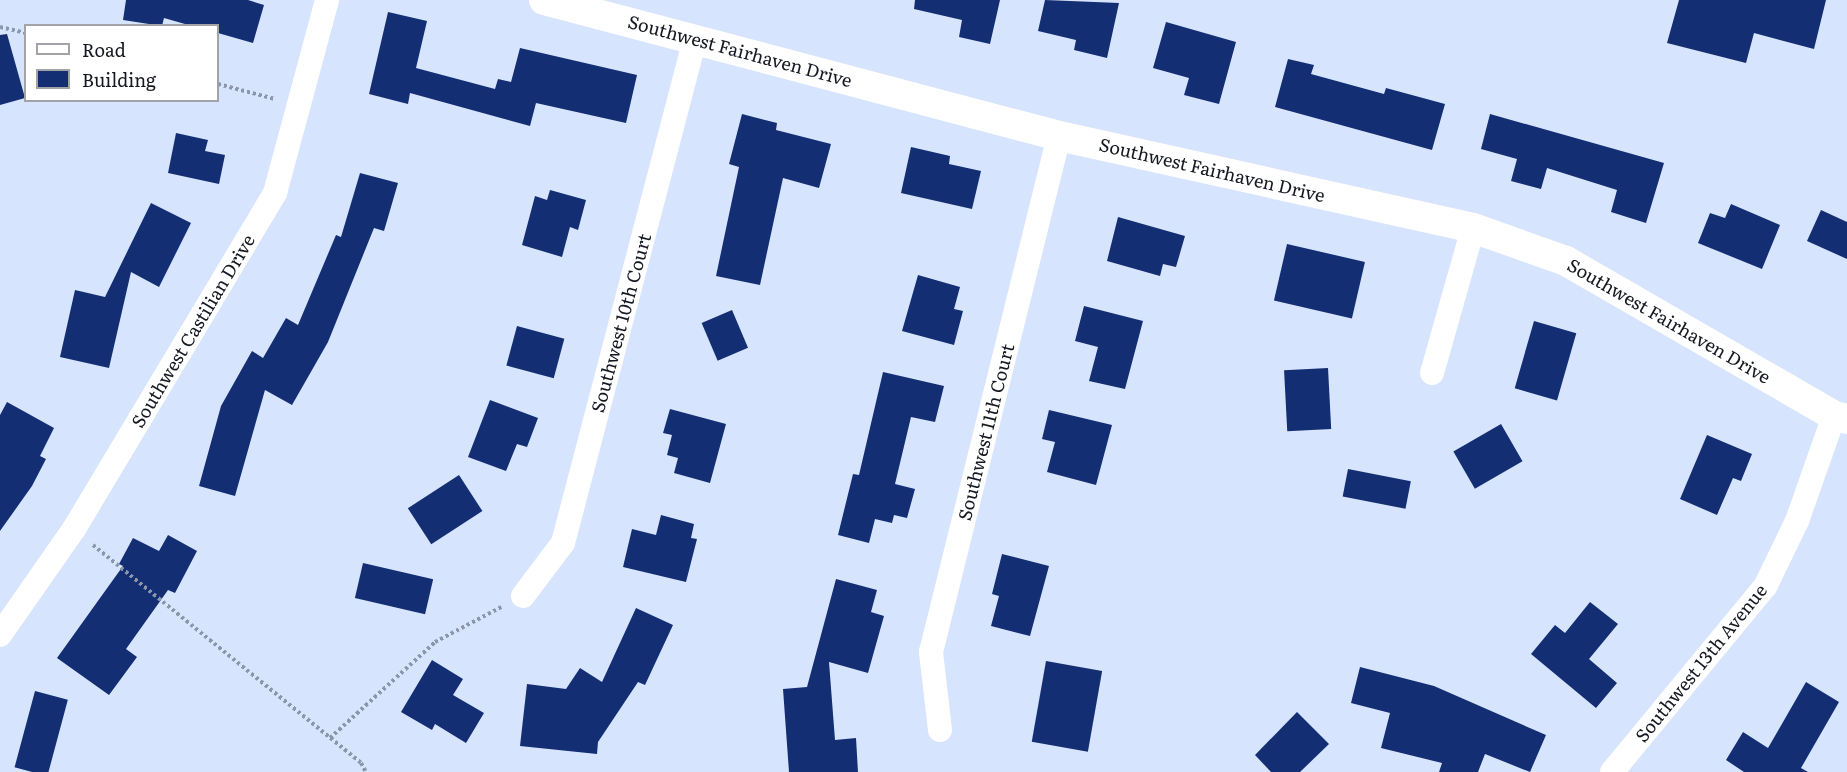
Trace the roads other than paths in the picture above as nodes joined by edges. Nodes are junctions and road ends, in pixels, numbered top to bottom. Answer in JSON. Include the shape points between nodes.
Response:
{"nodes":[{"id":1,"x":327,"y":0,"type":"edge"},
{"id":2,"x":544,"y":0,"type":"edge"},
{"id":3,"x":695,"y":39,"type":"junction"},
{"id":4,"x":1059,"y":136,"type":"junction"},
{"id":5,"x":1473,"y":228,"type":"junction"},
{"id":6,"x":1432,"y":373,"type":"dead end"},
{"id":7,"x":1841,"y":418,"type":"edge"},
{"id":8,"x":523,"y":596,"type":"road end"},
{"id":9,"x":0,"y":635,"type":"edge"},
{"id":10,"x":940,"y":730,"type":"dead end"},
{"id":11,"x":1612,"y":772,"type":"edge"}],
"edges":[{"from":1,"to":9,"type":"street","name":"Southwest Castilian Drive","via":[[275,193],[74,529]]},
{"from":2,"to":3,"type":"street","name":"Southwest Fairhaven Drive"},
{"from":3,"to":4,"type":"street","name":"Southwest Fairhaven Drive"},
{"from":3,"to":8,"type":"street","name":"Southwest 10th Court","via":[[563,543]]},
{"from":4,"to":5,"type":"street","name":"Southwest Fairhaven Drive"},
{"from":4,"to":10,"type":"street","name":"Southwest 11th Court","via":[[931,652]]},
{"from":5,"to":6,"type":"street"},
{"from":5,"to":7,"type":"street","name":"Southwest Fairhaven Drive","via":[[1566,261]]},
{"from":7,"to":11,"type":"street","name":"Southwest 13th Avenue","via":[[1766,585]]}]}
